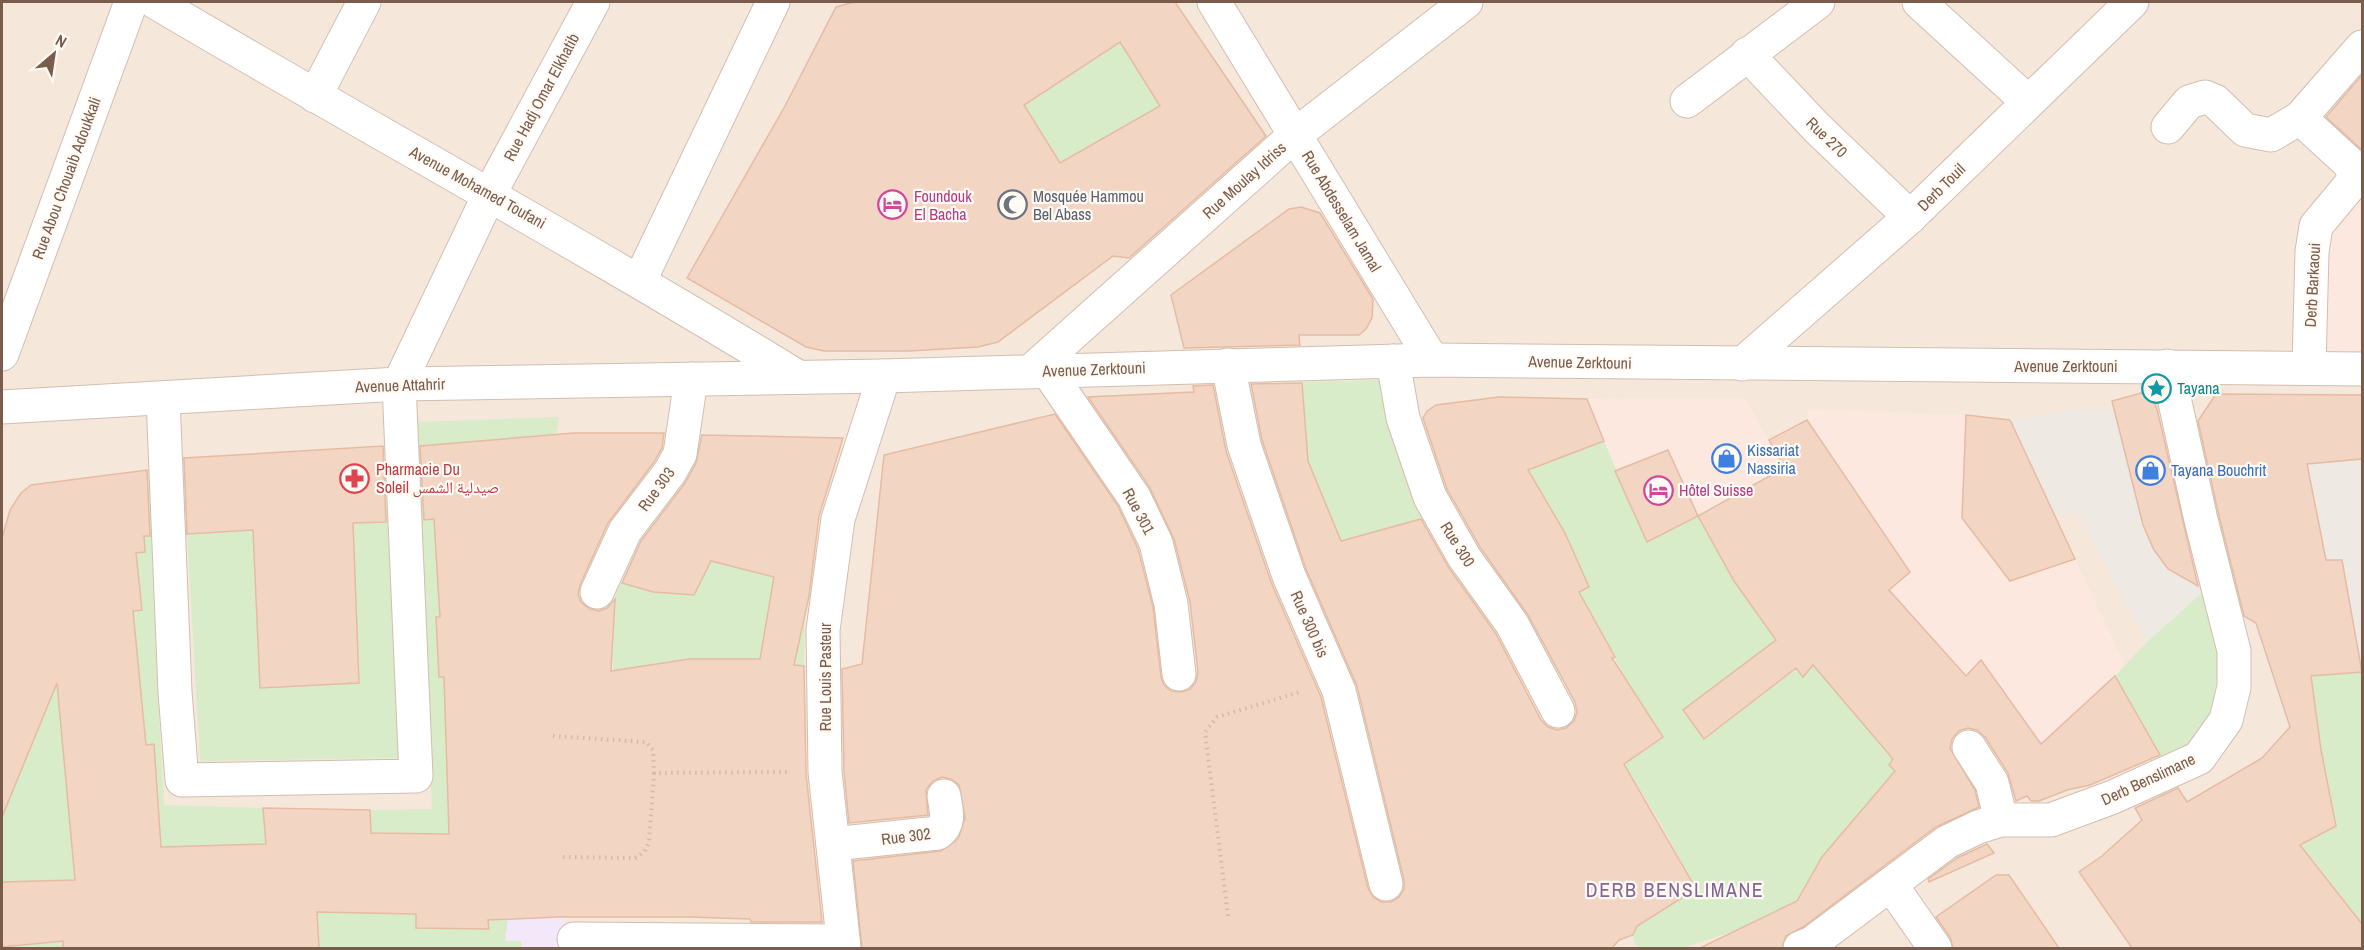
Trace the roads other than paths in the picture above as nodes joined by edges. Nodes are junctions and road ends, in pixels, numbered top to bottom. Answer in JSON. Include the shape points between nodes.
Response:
{"nodes":[{"id":1,"x":131,"y":2,"type":"edge"},
{"id":2,"x":155,"y":2,"type":"edge"},
{"id":3,"x":364,"y":2,"type":"edge"},
{"id":4,"x":593,"y":2,"type":"edge"},
{"id":5,"x":773,"y":2,"type":"edge"},
{"id":6,"x":1214,"y":2,"type":"edge"},
{"id":7,"x":1466,"y":2,"type":"edge"},
{"id":8,"x":1818,"y":2,"type":"edge"},
{"id":9,"x":1919,"y":2,"type":"edge"},
{"id":10,"x":2132,"y":2,"type":"edge"},
{"id":11,"x":2362,"y":47,"type":"edge"},
{"id":12,"x":1747,"y":54,"type":"junction"},
{"id":13,"x":315,"y":96,"type":"junction"},
{"id":14,"x":1687,"y":101,"type":"dead end"},
{"id":15,"x":2027,"y":101,"type":"junction"},
{"id":16,"x":2300,"y":118,"type":"junction"},
{"id":17,"x":2168,"y":127,"type":"dead end"},
{"id":18,"x":1295,"y":135,"type":"junction"},
{"id":19,"x":490,"y":193,"type":"junction"},
{"id":20,"x":1910,"y":217,"type":"junction"},
{"id":21,"x":640,"y":280,"type":"junction"},
{"id":22,"x":2,"y":354,"type":"edge"},
{"id":23,"x":1432,"y":360,"type":"junction"},
{"id":24,"x":1393,"y":361,"type":"junction"},
{"id":25,"x":1742,"y":364,"type":"junction"},
{"id":26,"x":1228,"y":365,"type":"junction"},
{"id":27,"x":2168,"y":366,"type":"junction"},
{"id":28,"x":2309,"y":368,"type":"junction"},
{"id":29,"x":2362,"y":369,"type":"edge"},
{"id":30,"x":1039,"y":370,"type":"junction"},
{"id":31,"x":884,"y":376,"type":"junction"},
{"id":32,"x":798,"y":377,"type":"junction"},
{"id":33,"x":691,"y":379,"type":"junction"},
{"id":34,"x":399,"y":384,"type":"junction"},
{"id":35,"x":163,"y":398,"type":"junction"},
{"id":36,"x":2,"y":407,"type":"edge"},
{"id":37,"x":597,"y":592,"type":"dead end"},
{"id":38,"x":1179,"y":674,"type":"dead end"},
{"id":39,"x":1558,"y":711,"type":"dead end"},
{"id":40,"x":1969,"y":747,"type":"dead end"},
{"id":41,"x":944,"y":796,"type":"dead end"},
{"id":42,"x":2001,"y":820,"type":"junction"},
{"id":43,"x":833,"y":844,"type":"junction"},
{"id":44,"x":1386,"y":884,"type":"dead end"},
{"id":45,"x":1891,"y":885,"type":"junction"},
{"id":46,"x":574,"y":939,"type":"dead end"},
{"id":47,"x":843,"y":945,"type":"edge"},
{"id":48,"x":1800,"y":948,"type":"edge"},
{"id":49,"x":1935,"y":948,"type":"edge"}],
"edges":[{"from":1,"to":22,"type":"street","name":"Rue Abou Chouaib Adoukkali"},
{"from":2,"to":13,"type":"street","name":"Avenue Mohamed Toufani"},
{"from":3,"to":13,"type":"street"},
{"from":4,"to":19,"type":"street","name":"Rue Hadj Omar Elkhatib"},
{"from":5,"to":21,"type":"street"},
{"from":6,"to":18,"type":"street","name":"Rue Abdesselam Jamal"},
{"from":7,"to":18,"type":"street","name":"Rue Moulay Idriss"},
{"from":8,"to":12,"type":"street"},
{"from":9,"to":15,"type":"street"},
{"from":10,"to":15,"type":"street","name":"Derb Touil"},
{"from":11,"to":16,"type":"street"},
{"from":12,"to":14,"type":"street"},
{"from":12,"to":20,"type":"street","name":"Rue 270"},
{"from":13,"to":19,"type":"street","name":"Avenue Mohamed Toufani"},
{"from":15,"to":20,"type":"street","name":"Derb Touil"},
{"from":16,"to":17,"type":"street","via":[[2271,135],[2259,134],[2244,130],[2215,101],[2205,97],[2189,102]]},
{"from":16,"to":28,"type":"street","name":"Derb Barkaoui","via":[[2350,164],[2354,176],[2316,226]]},
{"from":18,"to":23,"type":"street","name":"Rue Abdesselam Jamal"},
{"from":18,"to":30,"type":"street","name":"Rue Moulay Idriss"},
{"from":19,"to":21,"type":"street","name":"Avenue Mohamed Toufani"},
{"from":19,"to":34,"type":"street","name":"Rue Hadj Omar Elkhatib"},
{"from":20,"to":25,"type":"street","name":"Derb Touil"},
{"from":21,"to":32,"type":"street","name":"Avenue Mohamed Toufani"},
{"from":23,"to":24,"type":"street","name":"Avenue Zerktouni"},
{"from":23,"to":25,"type":"street","name":"Avenue Zerktouni"},
{"from":24,"to":26,"type":"street","name":"Avenue Zerktouni"},
{"from":24,"to":39,"type":"street","name":"Rue 300","via":[[1403,418],[1430,497],[1464,557],[1512,624]]},
{"from":25,"to":27,"type":"street","name":"Avenue Zerktouni"},
{"from":26,"to":30,"type":"street","name":"Avenue Zerktouni"},
{"from":26,"to":44,"type":"street","name":"Rue 300 bis","via":[[1244,445],[1289,576],[1335,681]]},
{"from":27,"to":28,"type":"street","name":"Avenue Zerktouni"},
{"from":27,"to":42,"type":"street","name":"Derb Benslimane","via":[[2234,651],[2234,687],[2226,720],[2199,758],[2113,797],[2051,820]]},
{"from":28,"to":29,"type":"street","name":"Avenue Zerktouni"},
{"from":30,"to":31,"type":"street","name":"Avenue Zerktouni"},
{"from":30,"to":38,"type":"street","name":"Rue 301","via":[[1134,497],[1156,543],[1171,604]]},
{"from":31,"to":32,"type":"street","name":"Avenue Zerktouni"},
{"from":31,"to":43,"type":"street","name":"Rue Louis Pasteur","via":[[838,519],[823,630],[825,772]]},
{"from":32,"to":33,"type":"street","name":"Avenue Attahrir"},
{"from":33,"to":34,"type":"street","name":"Avenue Attahrir"},
{"from":33,"to":37,"type":"street","name":"Rue 303","via":[[680,454],[625,531]]},
{"from":34,"to":35,"type":"street","name":"Avenue Attahrir"},
{"from":34,"to":35,"type":"street","via":[[416,776],[182,780]]},
{"from":35,"to":36,"type":"street","name":"Avenue Attahrir"},
{"from":40,"to":42,"type":"street","via":[[1992,783]]},
{"from":41,"to":43,"type":"street","name":"Rue 302","via":[[947,819],[938,832]]},
{"from":42,"to":45,"type":"street","name":"Derb Benslimane","via":[[1947,842]]},
{"from":43,"to":47,"type":"street","name":"Rue Louis Pasteur"},
{"from":45,"to":48,"type":"street","name":"Derb Benslimane"},
{"from":45,"to":49,"type":"street"},
{"from":46,"to":47,"type":"street"}]}
